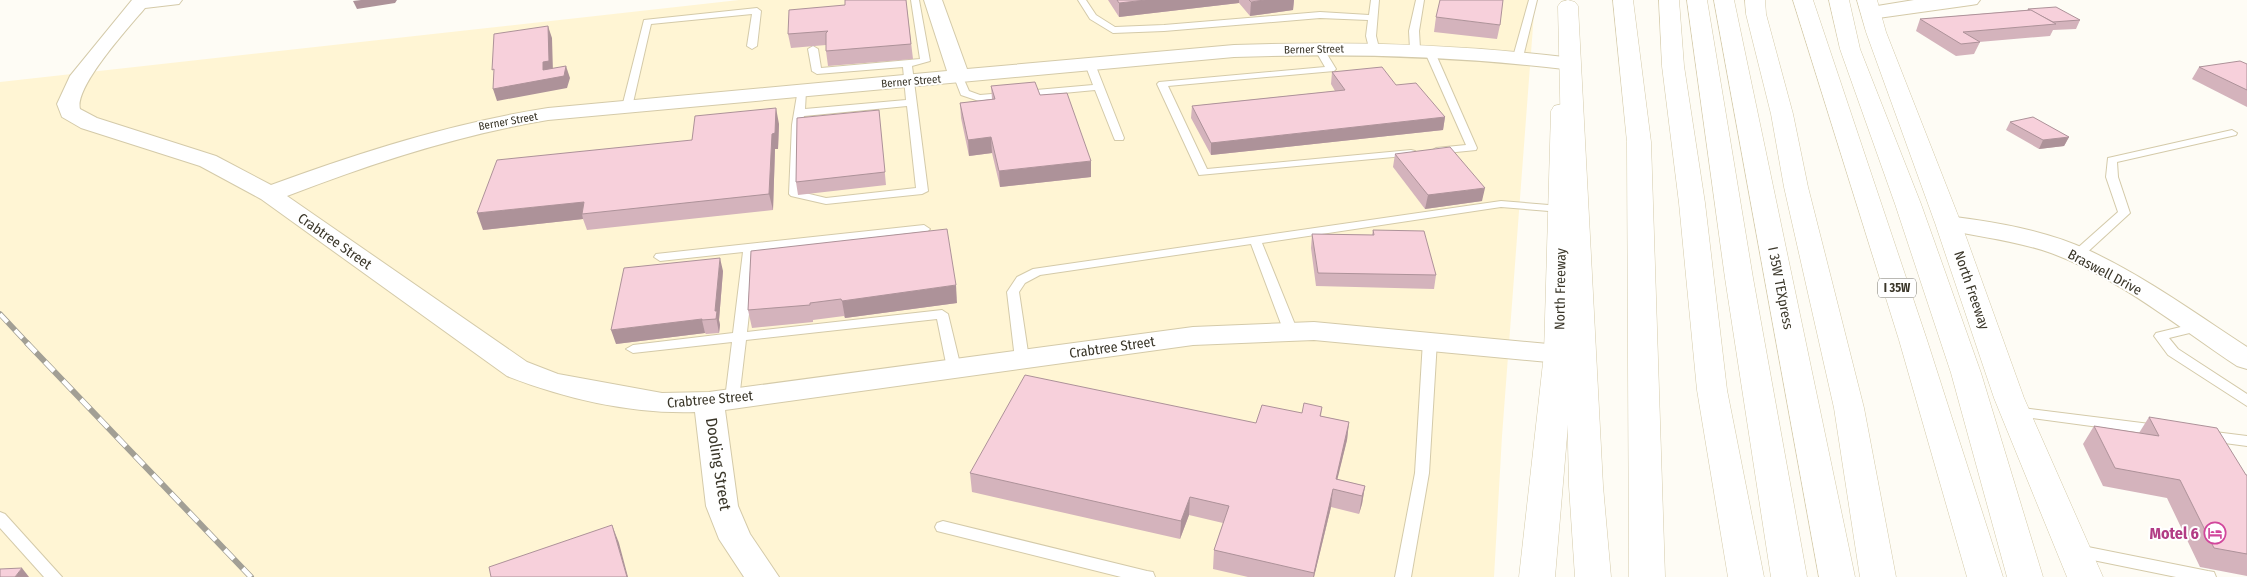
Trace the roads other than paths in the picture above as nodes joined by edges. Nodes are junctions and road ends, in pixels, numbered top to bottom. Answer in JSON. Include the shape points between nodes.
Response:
{"nodes":[{"id":1,"x":173,"y":0,"type":"edge"},
{"id":2,"x":915,"y":0,"type":"edge"},
{"id":3,"x":933,"y":0,"type":"edge"},
{"id":4,"x":1082,"y":0,"type":"edge"},
{"id":5,"x":1375,"y":0,"type":"edge"},
{"id":6,"x":1420,"y":0,"type":"edge"},
{"id":7,"x":1533,"y":0,"type":"edge"},
{"id":8,"x":1623,"y":0,"type":"edge"},
{"id":9,"x":1668,"y":0,"type":"edge"},
{"id":10,"x":1696,"y":0,"type":"edge"},
{"id":11,"x":1724,"y":0,"type":"edge"},
{"id":12,"x":1803,"y":0,"type":"edge"},
{"id":13,"x":1839,"y":0,"type":"edge"},
{"id":14,"x":1971,"y":0,"type":"edge"},
{"id":15,"x":141,"y":2,"type":"edge"},
{"id":16,"x":1568,"y":3,"type":"edge"},
{"id":17,"x":1876,"y":4,"type":"edge"},
{"id":18,"x":1756,"y":7,"type":"edge"},
{"id":19,"x":1373,"y":18,"type":"junction"},
{"id":20,"x":752,"y":46,"type":"dead end"},
{"id":21,"x":1319,"y":48,"type":"junction"},
{"id":22,"x":1374,"y":48,"type":"junction"},
{"id":23,"x":814,"y":49,"type":"edge"},
{"id":24,"x":1422,"y":50,"type":"junction"},
{"id":25,"x":1518,"y":57,"type":"junction"},
{"id":26,"x":1564,"y":63,"type":"junction"},
{"id":27,"x":1090,"y":64,"type":"junction"},
{"id":28,"x":907,"y":73,"type":"junction"},
{"id":29,"x":960,"y":77,"type":"junction"},
{"id":30,"x":811,"y":84,"type":"junction"},
{"id":31,"x":1099,"y":87,"type":"junction"},
{"id":32,"x":910,"y":103,"type":"junction"},
{"id":33,"x":627,"y":107,"type":"junction"},
{"id":34,"x":800,"y":113,"type":"junction"},
{"id":35,"x":2232,"y":133,"type":"dead end"},
{"id":36,"x":1119,"y":138,"type":"dead end"},
{"id":37,"x":269,"y":194,"type":"junction"},
{"id":38,"x":1561,"y":209,"type":"junction"},
{"id":39,"x":1948,"y":222,"type":"junction"},
{"id":40,"x":924,"y":229,"type":"dead end"},
{"id":41,"x":1255,"y":240,"type":"junction"},
{"id":42,"x":750,"y":248,"type":"junction"},
{"id":43,"x":2078,"y":255,"type":"junction"},
{"id":44,"x":660,"y":258,"type":"dead end"},
{"id":45,"x":2196,"y":327,"type":"junction"},
{"id":46,"x":1290,"y":332,"type":"junction"},
{"id":47,"x":740,"y":337,"type":"junction"},
{"id":48,"x":1430,"y":341,"type":"junction"},
{"id":49,"x":633,"y":350,"type":"dead end"},
{"id":50,"x":1559,"y":354,"type":"junction"},
{"id":51,"x":1022,"y":359,"type":"junction"},
{"id":52,"x":2247,"y":360,"type":"edge"},
{"id":53,"x":954,"y":368,"type":"junction"},
{"id":54,"x":721,"y":400,"type":"junction"},
{"id":55,"x":2247,"y":401,"type":"edge"},
{"id":56,"x":2015,"y":412,"type":"junction"},
{"id":57,"x":2170,"y":431,"type":"edge"},
{"id":58,"x":2189,"y":434,"type":"edge"},
{"id":59,"x":2247,"y":441,"type":"edge"},
{"id":60,"x":0,"y":518,"type":"edge"},
{"id":61,"x":943,"y":527,"type":"dead end"},
{"id":62,"x":2074,"y":550,"type":"junction"},
{"id":63,"x":54,"y":577,"type":"edge"},
{"id":64,"x":762,"y":577,"type":"edge"},
{"id":65,"x":1147,"y":577,"type":"edge"},
{"id":66,"x":1403,"y":577,"type":"edge"},
{"id":67,"x":1537,"y":577,"type":"edge"},
{"id":68,"x":1593,"y":577,"type":"edge"},
{"id":69,"x":1647,"y":577,"type":"edge"},
{"id":70,"x":1746,"y":577,"type":"edge"},
{"id":71,"x":1789,"y":577,"type":"edge"},
{"id":72,"x":1837,"y":577,"type":"edge"},
{"id":73,"x":1878,"y":577,"type":"edge"},
{"id":74,"x":1985,"y":577,"type":"edge"},
{"id":75,"x":2025,"y":577,"type":"edge"},
{"id":76,"x":2085,"y":577,"type":"edge"},
{"id":77,"x":2208,"y":577,"type":"edge"}],
"edges":[{"from":1,"to":15,"type":"street"},
{"from":2,"to":28,"type":"lane","via":[[926,61]]},
{"from":3,"to":29,"type":"street"},
{"from":4,"to":19,"type":"lane","via":[[1093,18],[1113,30],[1320,15]]},
{"from":5,"to":19,"type":"lane"},
{"from":6,"to":24,"type":"lane","via":[[1414,31]]},
{"from":7,"to":25,"type":"lane"},
{"from":8,"to":69,"type":"main road","via":[[1639,142]]},
{"from":9,"to":70,"type":"main road","via":[[1712,390]]},
{"from":10,"to":71,"type":"main road"},
{"from":11,"to":72,"type":"main road","name":"I 35W TEXpress"},
{"from":12,"to":74,"type":"main road","number":"I 35W","via":[[1913,340]]},
{"from":13,"to":75,"type":"main road","via":[[1850,49],[1966,373]]},
{"from":14,"to":17,"type":"street","via":[[1914,6]]},
{"from":15,"to":37,"type":"street","name":"Crabtree Street","via":[[77,80],[68,104],[70,112],[89,123],[208,160]]},
{"from":16,"to":26,"type":"main road","name":"North Freeway"},
{"from":16,"to":68,"type":"main road","via":[[1586,486]]},
{"from":17,"to":39,"type":"main road","name":"North Freeway","via":[[1876,32]]},
{"from":18,"to":73,"type":"main road","via":[[1849,408]]},
{"from":19,"to":22,"type":"lane","via":[[1370,36]]},
{"from":20,"to":33,"type":"lane","via":[[757,11],[647,22]]},
{"from":21,"to":22,"type":"street","name":"Berner Street"},
{"from":21,"to":24,"type":"lane","via":[[1331,69],[1162,84],[1203,173],[1472,148]]},
{"from":21,"to":27,"type":"street","name":"Berner Street","via":[[1234,51]]},
{"from":22,"to":24,"type":"street","name":"Berner Street"},
{"from":23,"to":30,"type":"lane"},
{"from":24,"to":25,"type":"street","name":"Berner Street"},
{"from":25,"to":26,"type":"street","name":"Berner Street"},
{"from":26,"to":38,"type":"main road","name":"North Freeway"},
{"from":27,"to":29,"type":"street","name":"Berner Street"},
{"from":27,"to":31,"type":"lane"},
{"from":28,"to":29,"type":"street","name":"Berner Street"},
{"from":28,"to":30,"type":"street","name":"Berner Street"},
{"from":28,"to":32,"type":"lane"},
{"from":29,"to":31,"type":"lane","via":[[965,93],[979,98]]},
{"from":30,"to":33,"type":"street","name":"Berner Street"},
{"from":30,"to":34,"type":"lane"},
{"from":31,"to":36,"type":"lane"},
{"from":32,"to":34,"type":"lane"},
{"from":32,"to":34,"type":"lane","via":[[922,190],[826,201],[795,194]]},
{"from":33,"to":37,"type":"street","name":"Berner Street","via":[[514,119],[453,132],[354,162]]},
{"from":35,"to":43,"type":"lane","via":[[2112,160],[2112,177],[2124,214]]},
{"from":37,"to":54,"type":"street","name":"Crabtree Street","via":[[516,369],[551,382],[662,403]]},
{"from":38,"to":41,"type":"lane","via":[[1501,204]]},
{"from":38,"to":50,"type":"main road","name":"North Freeway"},
{"from":39,"to":43,"type":"street","name":"Braswell Drive","via":[[2034,240]]},
{"from":39,"to":56,"type":"main road","name":"North Freeway"},
{"from":40,"to":42,"type":"lane"},
{"from":41,"to":46,"type":"lane"},
{"from":41,"to":51,"type":"lane","via":[[1038,272],[1021,280],[1013,292]]},
{"from":42,"to":44,"type":"lane"},
{"from":42,"to":47,"type":"lane"},
{"from":43,"to":45,"type":"street","name":"Braswell Drive"},
{"from":45,"to":52,"type":"street","name":"Braswell Drive"},
{"from":45,"to":55,"type":"lane","via":[[2161,336],[2173,352]]},
{"from":46,"to":48,"type":"street","name":"Crabtree Street","via":[[1314,331]]},
{"from":46,"to":51,"type":"street","name":"Crabtree Street","via":[[1194,336]]},
{"from":47,"to":49,"type":"lane"},
{"from":47,"to":53,"type":"lane","via":[[942,314]]},
{"from":47,"to":54,"type":"lane"},
{"from":48,"to":50,"type":"street","name":"Crabtree Street"},
{"from":48,"to":66,"type":"lane","via":[[1422,472]]},
{"from":50,"to":67,"type":"main road","name":"North Freeway"},
{"from":51,"to":53,"type":"street","name":"Crabtree Street"},
{"from":53,"to":54,"type":"street","name":"Crabtree Street"},
{"from":54,"to":64,"type":"street","name":"Dooling Street","via":[[722,506],[736,539]]},
{"from":56,"to":57,"type":"lane"},
{"from":56,"to":62,"type":"main road","name":"North Freeway"},
{"from":58,"to":59,"type":"lane"},
{"from":60,"to":63,"type":"lane"},
{"from":61,"to":65,"type":"lane"},
{"from":62,"to":76,"type":"main road","name":"North Freeway"},
{"from":62,"to":77,"type":"lane"}]}
